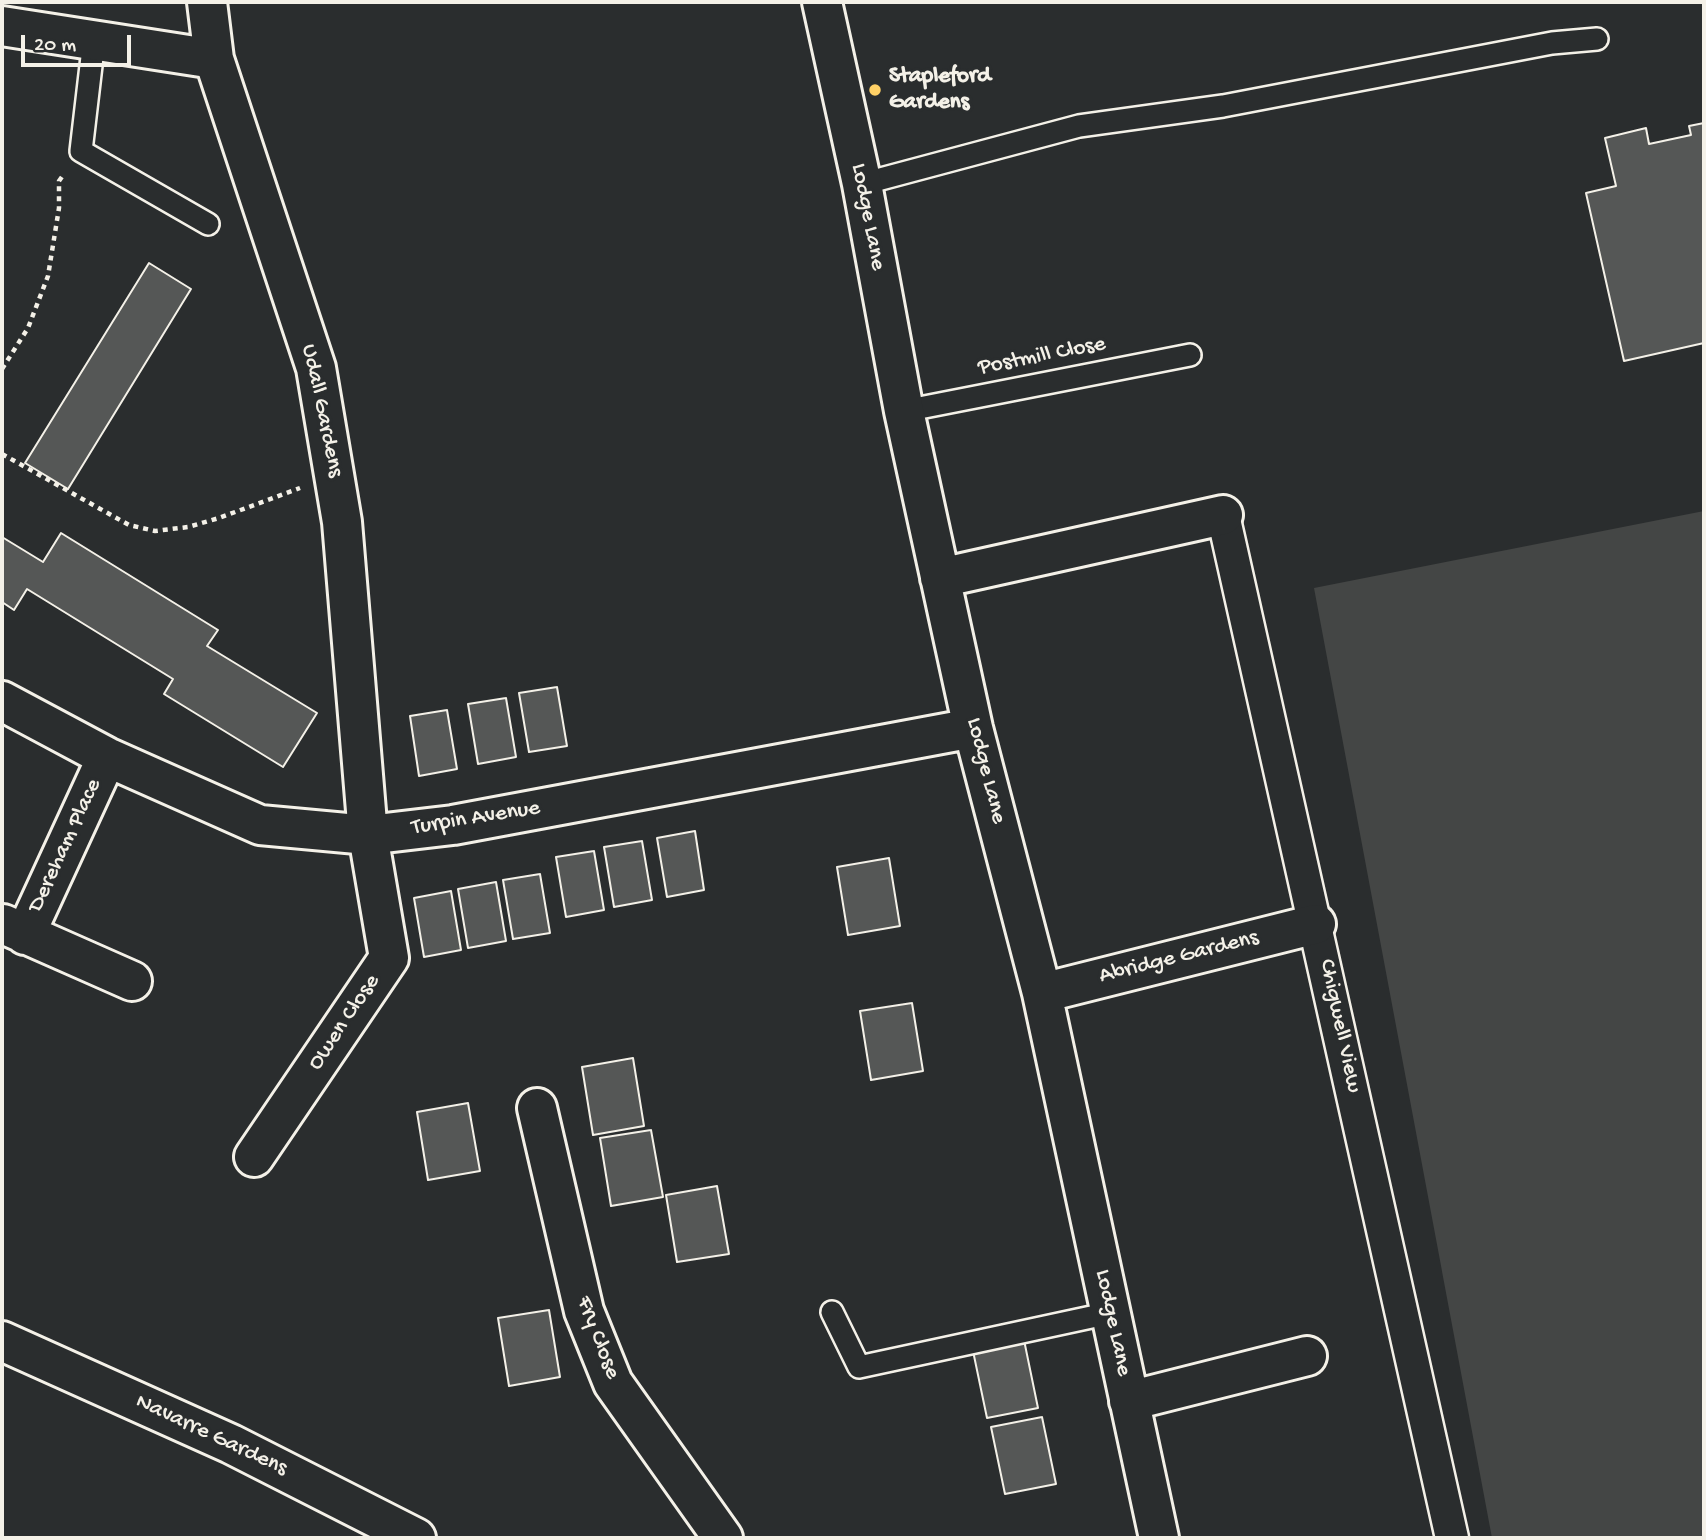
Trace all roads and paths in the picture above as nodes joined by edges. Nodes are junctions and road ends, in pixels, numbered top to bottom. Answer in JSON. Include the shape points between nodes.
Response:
{"nodes":[{"id":1,"x":207,"y":2,"type":"edge"},
{"id":2,"x":822,"y":2,"type":"edge"},
{"id":3,"x":2,"y":26,"type":"edge"},
{"id":4,"x":1597,"y":39,"type":"dead end"},
{"id":5,"x":94,"y":40,"type":"junction"},
{"id":6,"x":214,"y":59,"type":"junction"},
{"id":7,"x":81,"y":151,"type":"junction"},
{"id":8,"x":862,"y":184,"type":"junction"},
{"id":9,"x":208,"y":224,"type":"dead end"},
{"id":10,"x":1190,"y":355,"type":"dead end"},
{"id":11,"x":2,"y":369,"type":"edge"},
{"id":12,"x":904,"y":411,"type":"junction"},
{"id":13,"x":2,"y":454,"type":"edge"},
{"id":14,"x":334,"y":475,"type":"junction"},
{"id":15,"x":1223,"y":515,"type":"joint"},
{"id":16,"x":940,"y":578,"type":"junction"},
{"id":17,"x":2,"y":701,"type":"edge"},
{"id":18,"x":973,"y":729,"type":"junction"},
{"id":19,"x":107,"y":757,"type":"junction"},
{"id":20,"x":368,"y":835,"type":"junction"},
{"id":21,"x":1316,"y":923,"type":"junction"},
{"id":22,"x":13,"y":929,"type":"edge"},
{"id":23,"x":132,"y":981,"type":"dead end"},
{"id":24,"x":1041,"y":993,"type":"junction"},
{"id":25,"x":537,"y":1108,"type":"dead end"},
{"id":26,"x":254,"y":1157,"type":"dead end"},
{"id":27,"x":832,"y":1311,"type":"dead end"},
{"id":28,"x":1110,"y":1313,"type":"junction"},
{"id":29,"x":2,"y":1341,"type":"edge"},
{"id":30,"x":1307,"y":1356,"type":"dead end"},
{"id":31,"x":1129,"y":1401,"type":"junction"},
{"id":32,"x":414,"y":1537,"type":"edge"},
{"id":33,"x":723,"y":1538,"type":"edge"},
{"id":34,"x":1159,"y":1538,"type":"edge"},
{"id":35,"x":1452,"y":1538,"type":"edge"}],
"edges":[{"from":1,"to":6,"type":"street","name":"Udall Gardens"},
{"from":2,"to":8,"type":"street","name":"Lodge Lane"},
{"from":3,"to":5,"type":"street"},
{"from":4,"to":8,"type":"lane","via":[[1552,43],[1223,106],[1079,126]]},
{"from":5,"to":6,"type":"street"},
{"from":5,"to":7,"type":"lane"},
{"from":6,"to":14,"type":"street","name":"Udall Gardens","via":[[316,368]]},
{"from":7,"to":9,"type":"lane"},
{"from":7,"to":11,"type":"path","via":[[59,181],[60,208],[48,276],[28,328]]},
{"from":8,"to":12,"type":"street","name":"Lodge Lane"},
{"from":10,"to":12,"type":"lane","name":"Postmill Close"},
{"from":12,"to":16,"type":"street","name":"Lodge Lane"},
{"from":13,"to":14,"type":"path","via":[[129,525],[155,531],[219,518]]},
{"from":14,"to":20,"type":"street","name":"Udall Gardens","via":[[342,522]]},
{"from":15,"to":16,"type":"street"},
{"from":15,"to":21,"type":"street","name":"Chigwell View"},
{"from":16,"to":18,"type":"street","name":"Lodge Lane"},
{"from":17,"to":19,"type":"street","name":"Turpin Avenue"},
{"from":18,"to":20,"type":"street","name":"Turpin Avenue","via":[[453,825]]},
{"from":18,"to":24,"type":"street","name":"Lodge Lane"},
{"from":19,"to":20,"type":"street","name":"Turpin Avenue","via":[[260,825]]},
{"from":19,"to":22,"type":"street","name":"Dereham Place"},
{"from":20,"to":26,"type":"street","name":"Owen Close","via":[[389,958]]},
{"from":21,"to":24,"type":"street","name":"Abridge Gardens"},
{"from":21,"to":35,"type":"street","name":"Chigwell View"},
{"from":22,"to":23,"type":"street","name":"Dereham Place"},
{"from":24,"to":28,"type":"street","name":"Lodge Lane"},
{"from":25,"to":33,"type":"street","name":"Fry Close","via":[[583,1311],[613,1383]]},
{"from":27,"to":28,"type":"lane","via":[[859,1367]]},
{"from":28,"to":31,"type":"street","name":"Lodge Lane"},
{"from":29,"to":32,"type":"street","name":"Navarre Gardens","via":[[232,1444]]},
{"from":30,"to":31,"type":"street"},
{"from":31,"to":34,"type":"street","name":"Lodge Lane"}]}
